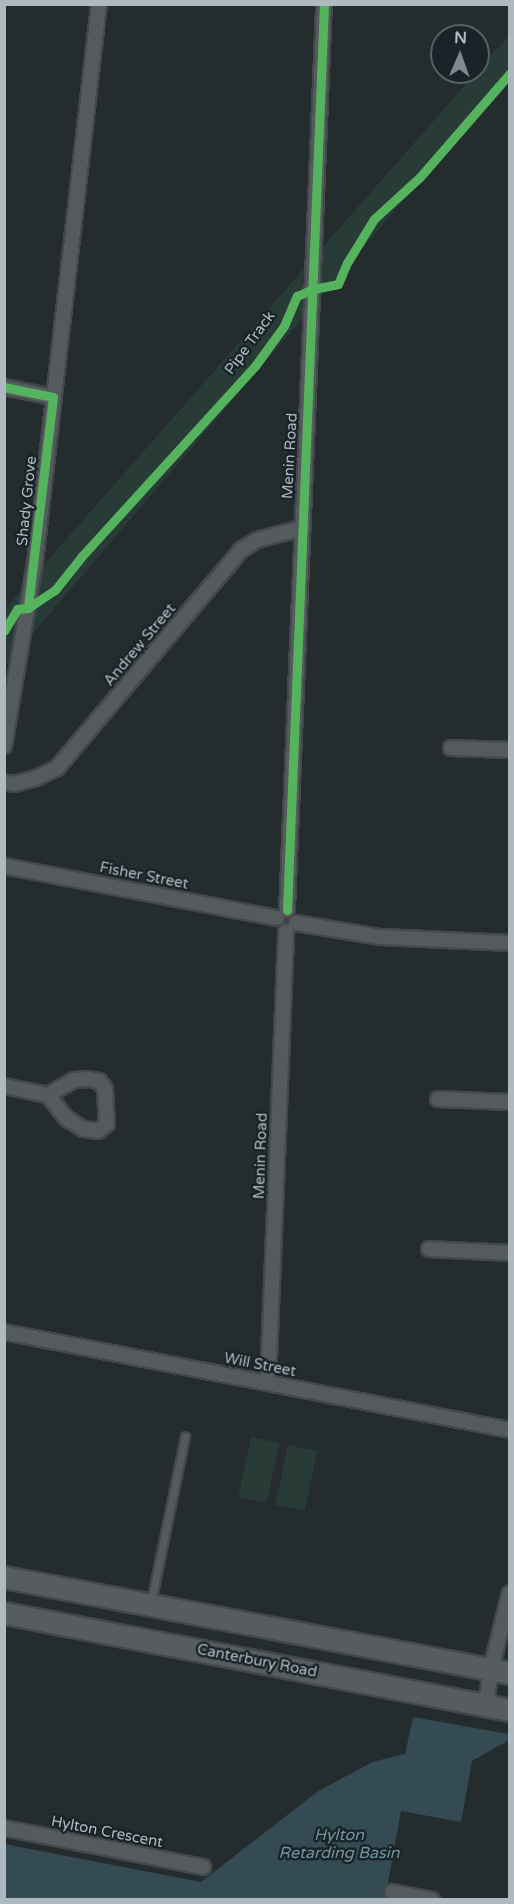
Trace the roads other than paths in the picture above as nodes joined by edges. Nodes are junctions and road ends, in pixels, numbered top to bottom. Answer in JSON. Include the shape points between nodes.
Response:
{"nodes":[{"id":1,"x":99,"y":4,"type":"edge"},
{"id":2,"x":324,"y":4,"type":"edge"},
{"id":3,"x":4,"y":387,"type":"edge"},
{"id":4,"x":54,"y":397,"type":"junction"},
{"id":5,"x":302,"y":528,"type":"junction"},
{"id":6,"x":4,"y":746,"type":"edge"},
{"id":7,"x":451,"y":748,"type":"dead end"},
{"id":8,"x":510,"y":750,"type":"edge"},
{"id":9,"x":4,"y":782,"type":"edge"},
{"id":10,"x":4,"y":866,"type":"edge"},
{"id":11,"x":282,"y":914,"type":"junction"},
{"id":12,"x":291,"y":927,"type":"junction"},
{"id":13,"x":510,"y":943,"type":"edge"},
{"id":14,"x":4,"y":1086,"type":"edge"},
{"id":15,"x":48,"y":1095,"type":"junction"},
{"id":16,"x":438,"y":1099,"type":"dead end"},
{"id":17,"x":510,"y":1102,"type":"edge"},
{"id":18,"x":429,"y":1249,"type":"dead end"},
{"id":19,"x":510,"y":1253,"type":"edge"},
{"id":20,"x":4,"y":1332,"type":"edge"},
{"id":21,"x":268,"y":1383,"type":"junction"},
{"id":22,"x":510,"y":1430,"type":"edge"},
{"id":23,"x":184,"y":1436,"type":"dead end"},
{"id":24,"x":4,"y":1577,"type":"edge"},
{"id":25,"x":510,"y":1593,"type":"edge"},
{"id":26,"x":150,"y":1604,"type":"junction"},
{"id":27,"x":4,"y":1613,"type":"edge"},
{"id":28,"x":500,"y":1671,"type":"edge"},
{"id":29,"x":486,"y":1705,"type":"junction"},
{"id":30,"x":510,"y":1710,"type":"edge"},
{"id":31,"x":4,"y":1828,"type":"edge"},
{"id":32,"x":203,"y":1867,"type":"dead end"},
{"id":33,"x":392,"y":1892,"type":"dead end"},
{"id":34,"x":432,"y":1899,"type":"edge"}],
"edges":[{"from":1,"to":4,"type":"street","name":"Shady Grove"},
{"from":2,"to":5,"type":"street","name":"Menin Road"},
{"from":3,"to":4,"type":"street"},
{"from":4,"to":6,"type":"street","name":"Shady Grove","via":[[35,563]]},
{"from":5,"to":9,"type":"street","name":"Andrew Street","via":[[257,540],[241,550],[57,768],[14,784]]},
{"from":5,"to":11,"type":"street","name":"Menin Road"},
{"from":7,"to":8,"type":"street"},
{"from":10,"to":11,"type":"street","name":"Fisher Street"},
{"from":11,"to":12,"type":"street","via":[[279,927]]},
{"from":12,"to":13,"type":"street","via":[[381,937]]},
{"from":12,"to":21,"type":"street","name":"Menin Road"},
{"from":14,"to":15,"type":"street"},
{"from":15,"to":15,"type":"street","via":[[74,1080],[99,1081],[105,1089],[107,1124],[98,1131],[83,1129],[66,1119]]},
{"from":16,"to":17,"type":"street"},
{"from":18,"to":19,"type":"street"},
{"from":20,"to":21,"type":"street","name":"Will Street"},
{"from":21,"to":22,"type":"street","name":"Will Street"},
{"from":23,"to":26,"type":"lane"},
{"from":24,"to":26,"type":"main road"},
{"from":25,"to":28,"type":"street"},
{"from":26,"to":28,"type":"main road"},
{"from":27,"to":29,"type":"main road","name":"Canterbury Road"},
{"from":28,"to":29,"type":"street"},
{"from":29,"to":30,"type":"main road","name":"Canterbury Road"},
{"from":31,"to":32,"type":"street","name":"Hylton Crescent"},
{"from":33,"to":34,"type":"street"}]}
